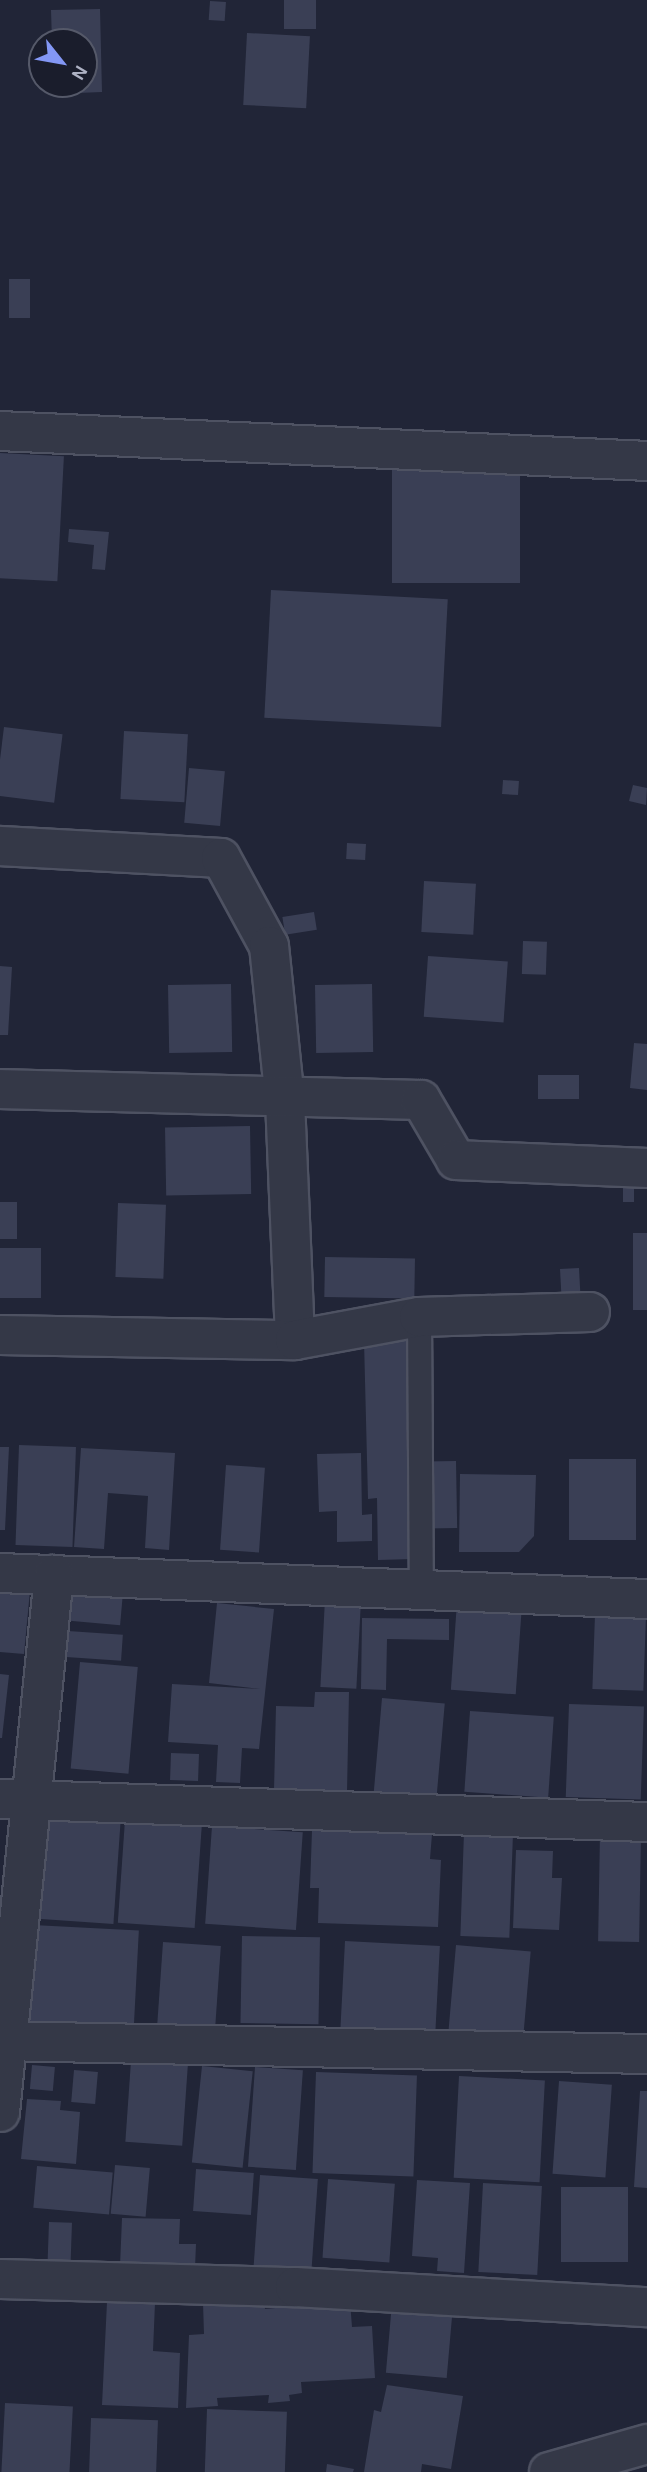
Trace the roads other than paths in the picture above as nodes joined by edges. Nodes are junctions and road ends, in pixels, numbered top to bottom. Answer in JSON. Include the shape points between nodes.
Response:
{"nodes":[{"id":1,"x":0,"y":431,"type":"edge"},
{"id":2,"x":647,"y":461,"type":"edge"},
{"id":3,"x":0,"y":846,"type":"edge"},
{"id":4,"x":0,"y":1089,"type":"edge"},
{"id":5,"x":285,"y":1100,"type":"junction"},
{"id":6,"x":647,"y":1168,"type":"edge"},
{"id":7,"x":590,"y":1312,"type":"dead end"},
{"id":8,"x":419,"y":1318,"type":"junction"},
{"id":9,"x":0,"y":1335,"type":"edge"},
{"id":10,"x":295,"y":1340,"type":"junction"},
{"id":11,"x":0,"y":1573,"type":"edge"},
{"id":12,"x":54,"y":1575,"type":"junction"},
{"id":13,"x":421,"y":1589,"type":"junction"},
{"id":14,"x":647,"y":1599,"type":"edge"},
{"id":15,"x":15,"y":1800,"type":"edge"},
{"id":16,"x":647,"y":1822,"type":"edge"},
{"id":17,"x":2,"y":2041,"type":"edge"},
{"id":18,"x":647,"y":2054,"type":"edge"},
{"id":19,"x":0,"y":2112,"type":"edge"},
{"id":20,"x":0,"y":2279,"type":"edge"},
{"id":21,"x":647,"y":2307,"type":"edge"},
{"id":22,"x":647,"y":2444,"type":"edge"},
{"id":23,"x":549,"y":2472,"type":"edge"}],
"edges":[{"from":1,"to":2,"type":"street"},
{"from":3,"to":5,"type":"street","via":[[220,858],[269,946]]},
{"from":4,"to":5,"type":"street"},
{"from":5,"to":6,"type":"street","via":[[421,1100],[456,1160]]},
{"from":5,"to":10,"type":"street"},
{"from":7,"to":8,"type":"street"},
{"from":8,"to":10,"type":"street"},
{"from":8,"to":13,"type":"lane"},
{"from":9,"to":10,"type":"street"},
{"from":11,"to":12,"type":"street"},
{"from":12,"to":13,"type":"street"},
{"from":12,"to":15,"type":"street"},
{"from":13,"to":14,"type":"street"},
{"from":15,"to":16,"type":"street"},
{"from":15,"to":17,"type":"street"},
{"from":17,"to":18,"type":"street"},
{"from":17,"to":19,"type":"street"},
{"from":20,"to":21,"type":"street","via":[[295,2287]]},
{"from":22,"to":23,"type":"street"}]}
